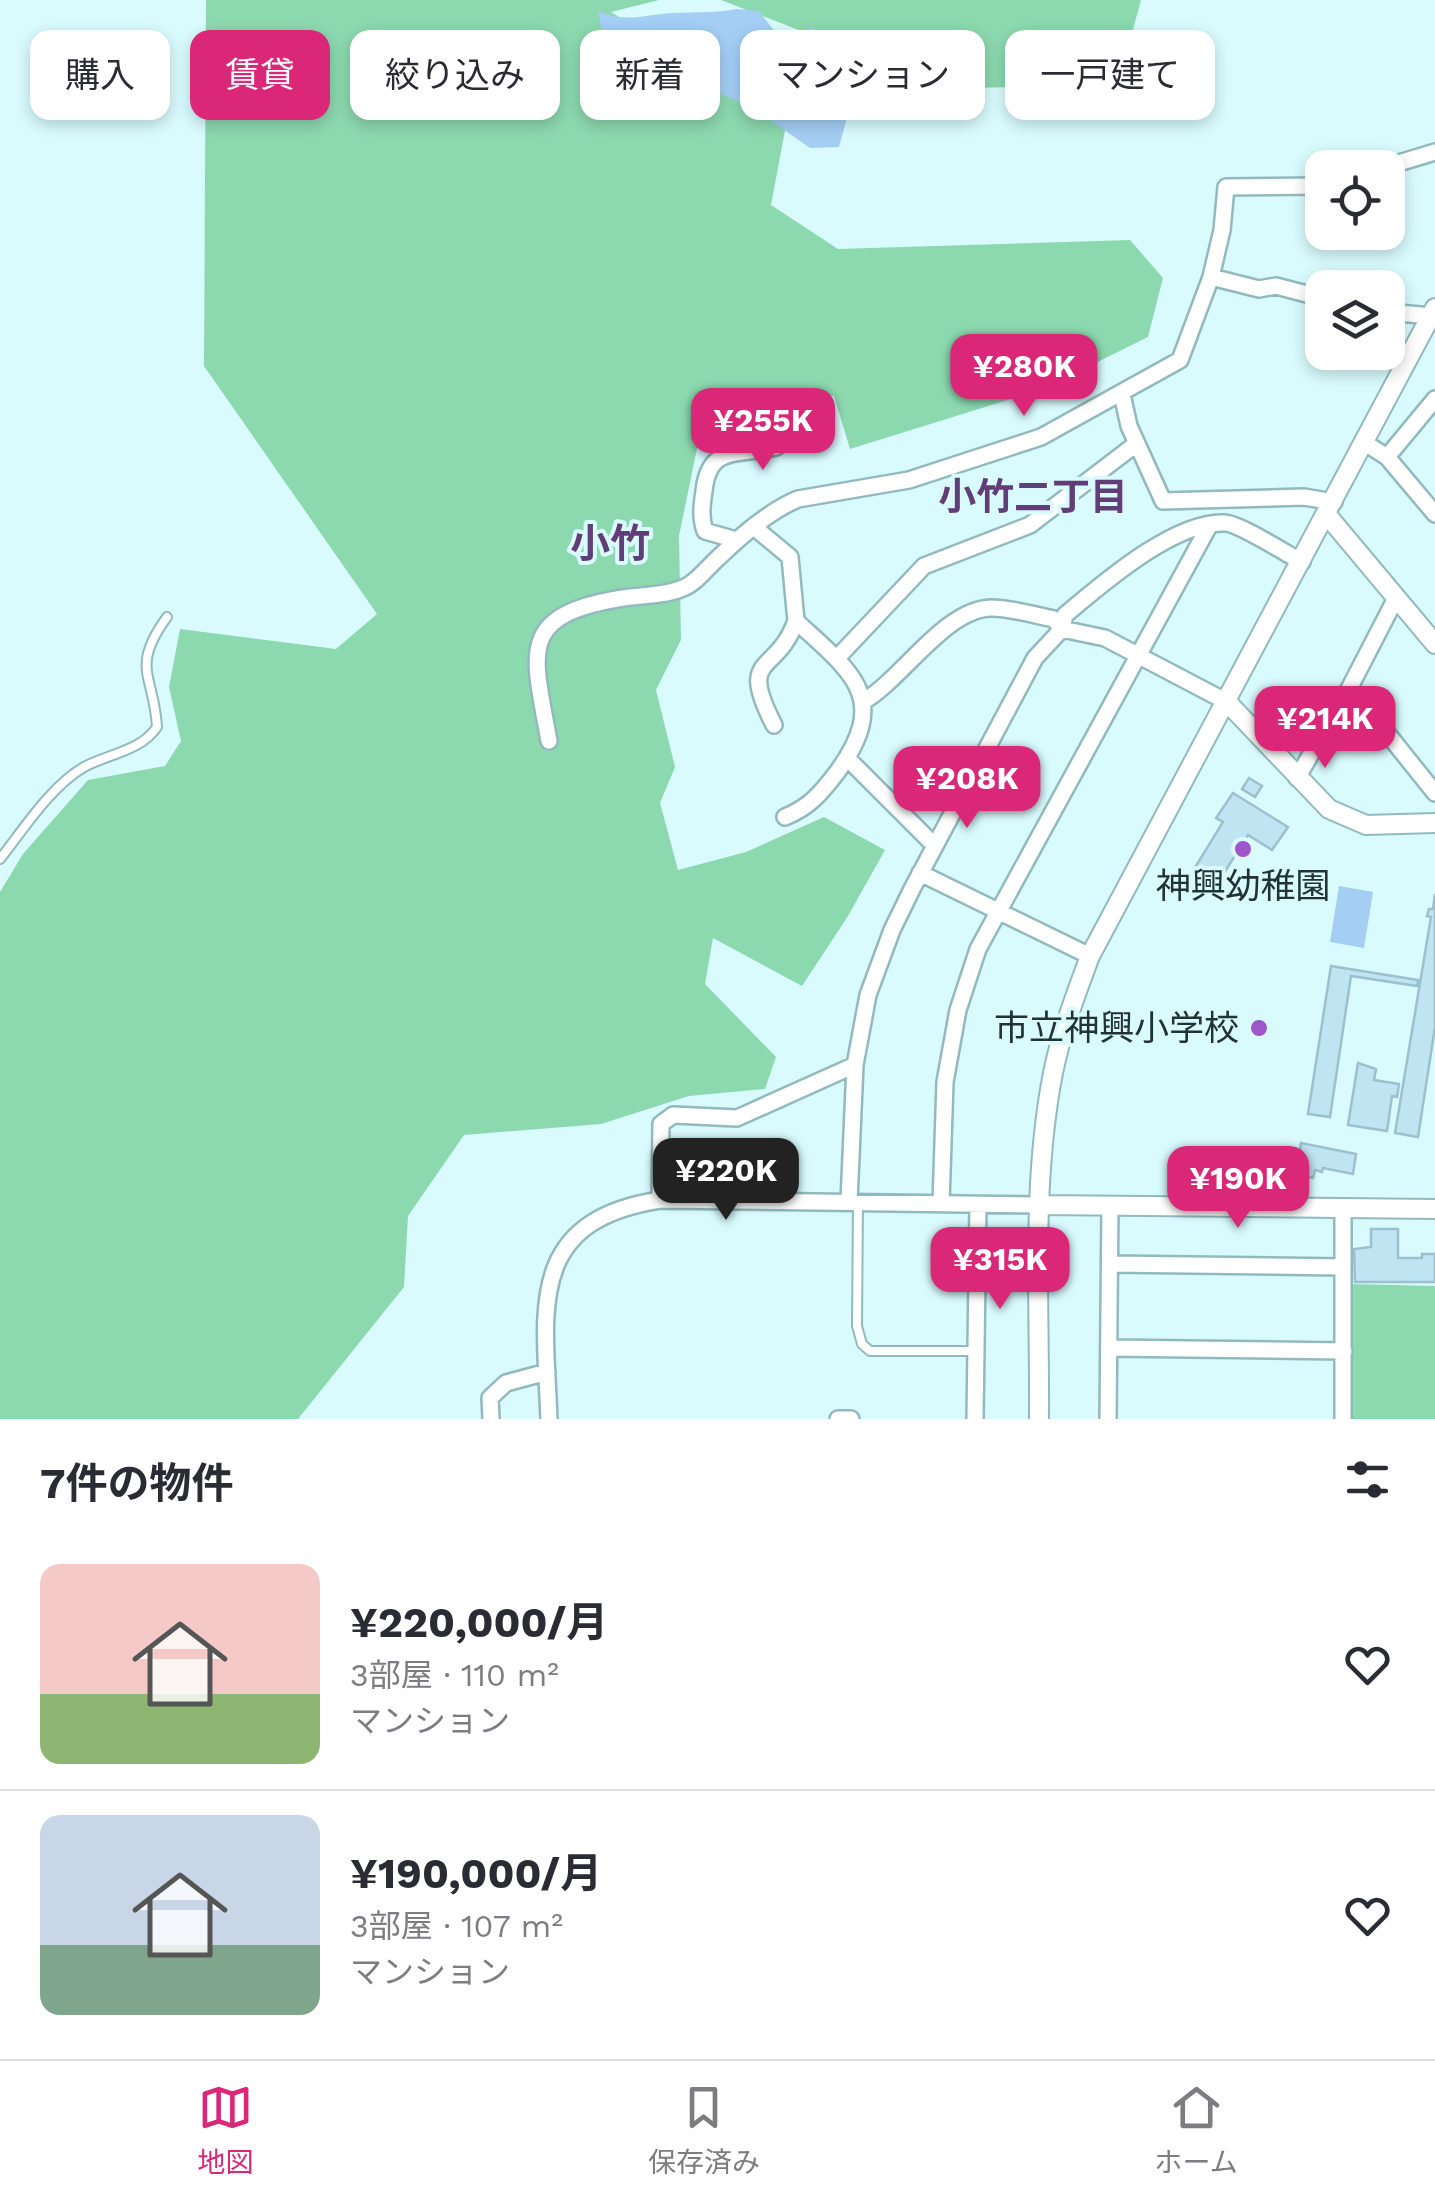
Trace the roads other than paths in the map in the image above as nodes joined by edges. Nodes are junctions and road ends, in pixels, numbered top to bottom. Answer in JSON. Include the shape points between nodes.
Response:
{"nodes":[{"id":1,"x":1435,"y":152,"type":"edge"},
{"id":2,"x":1405,"y":161,"type":"edge"},
{"id":3,"x":1305,"y":186,"type":"edge"},
{"id":4,"x":1211,"y":277,"type":"junction"},
{"id":5,"x":1305,"y":294,"type":"edge"},
{"id":6,"x":1405,"y":312,"type":"edge"},
{"id":7,"x":1433,"y":312,"type":"edge"},
{"id":8,"x":1122,"y":394,"type":"junction"},
{"id":9,"x":1435,"y":399,"type":"edge"},
{"id":10,"x":779,"y":408,"type":"dead end"},
{"id":11,"x":1136,"y":444,"type":"junction"},
{"id":12,"x":1365,"y":444,"type":"junction"},
{"id":13,"x":1387,"y":457,"type":"junction"},
{"id":14,"x":1330,"y":508,"type":"junction"},
{"id":15,"x":1435,"y":514,"type":"edge"},
{"id":16,"x":1209,"y":526,"type":"junction"},
{"id":17,"x":755,"y":528,"type":"junction"},
{"id":18,"x":736,"y":540,"type":"junction"},
{"id":19,"x":1302,"y":562,"type":"junction"},
{"id":20,"x":1396,"y":598,"type":"junction"},
{"id":21,"x":167,"y":617,"type":"dead end"},
{"id":22,"x":796,"y":621,"type":"junction"},
{"id":23,"x":1062,"y":629,"type":"junction"},
{"id":24,"x":1435,"y":644,"type":"edge"},
{"id":25,"x":1138,"y":654,"type":"junction"},
{"id":26,"x":836,"y":658,"type":"junction"},
{"id":27,"x":1350,"y":687,"type":"junction"},
{"id":28,"x":864,"y":702,"type":"junction"},
{"id":29,"x":1227,"y":702,"type":"junction"},
{"id":30,"x":774,"y":725,"type":"dead end"},
{"id":31,"x":548,"y":741,"type":"dead end"},
{"id":32,"x":847,"y":758,"type":"junction"},
{"id":33,"x":1297,"y":778,"type":"junction"},
{"id":34,"x":1435,"y":793,"type":"edge"},
{"id":35,"x":786,"y":817,"type":"dead end"},
{"id":36,"x":1435,"y":823,"type":"edge"},
{"id":37,"x":934,"y":845,"type":"junction"},
{"id":38,"x":0,"y":859,"type":"edge"},
{"id":39,"x":920,"y":873,"type":"junction"},
{"id":40,"x":1000,"y":910,"type":"junction"},
{"id":41,"x":1090,"y":956,"type":"junction"},
{"id":42,"x":855,"y":1065,"type":"junction"},
{"id":43,"x":660,"y":1200,"type":"junction"},
{"id":44,"x":854,"y":1201,"type":"junction"},
{"id":45,"x":941,"y":1203,"type":"junction"},
{"id":46,"x":978,"y":1205,"type":"junction"},
{"id":47,"x":1041,"y":1205,"type":"junction"},
{"id":48,"x":1110,"y":1205,"type":"junction"},
{"id":49,"x":1344,"y":1208,"type":"junction"},
{"id":50,"x":1435,"y":1209,"type":"edge"},
{"id":51,"x":1110,"y":1264,"type":"junction"},
{"id":52,"x":1343,"y":1268,"type":"junction"},
{"id":53,"x":1109,"y":1348,"type":"junction"},
{"id":54,"x":976,"y":1351,"type":"junction"},
{"id":55,"x":1344,"y":1351,"type":"junction"},
{"id":56,"x":547,"y":1372,"type":"junction"},
{"id":57,"x":491,"y":1419,"type":"edge"},
{"id":58,"x":549,"y":1419,"type":"edge"},
{"id":59,"x":838,"y":1419,"type":"edge"},
{"id":60,"x":851,"y":1419,"type":"edge"},
{"id":61,"x":975,"y":1419,"type":"edge"},
{"id":62,"x":1038,"y":1419,"type":"edge"},
{"id":63,"x":1108,"y":1419,"type":"edge"},
{"id":64,"x":1344,"y":1419,"type":"edge"}],
"edges":[{"from":1,"to":2,"type":"street"},
{"from":3,"to":4,"type":"street","via":[[1226,187]]},
{"from":4,"to":5,"type":"street"},
{"from":4,"to":8,"type":"street","via":[[1180,360]]},
{"from":6,"to":7,"type":"street"},
{"from":7,"to":12,"type":"street"},
{"from":8,"to":11,"type":"street"},
{"from":8,"to":17,"type":"street","via":[[1040,437],[928,474],[798,498]]},
{"from":9,"to":13,"type":"street"},
{"from":10,"to":18,"type":"street","via":[[776,447],[717,458],[706,469],[705,531]]},
{"from":11,"to":14,"type":"street","via":[[1163,501],[1304,498]]},
{"from":11,"to":26,"type":"street","via":[[1030,525],[924,566]]},
{"from":12,"to":13,"type":"street"},
{"from":12,"to":14,"type":"street"},
{"from":13,"to":15,"type":"street"},
{"from":14,"to":19,"type":"street"},
{"from":14,"to":20,"type":"street"},
{"from":16,"to":19,"type":"street","via":[[1228,522]]},
{"from":16,"to":23,"type":"street","via":[[1190,529],[1124,566],[1064,615]]},
{"from":16,"to":25,"type":"street"},
{"from":17,"to":18,"type":"street"},
{"from":17,"to":22,"type":"street","via":[[790,557]]},
{"from":18,"to":31,"type":"street","via":[[686,587],[588,604],[552,622],[535,662]]},
{"from":19,"to":29,"type":"street"},
{"from":20,"to":24,"type":"street"},
{"from":20,"to":27,"type":"street"},
{"from":21,"to":38,"type":"lane","via":[[149,642],[147,660],[158,727],[149,739],[81,769],[39,808]]},
{"from":22,"to":26,"type":"street"},
{"from":22,"to":30,"type":"street","via":[[759,673],[758,694]]},
{"from":23,"to":25,"type":"street","via":[[1106,638]]},
{"from":23,"to":28,"type":"street","via":[[1054,619],[989,608],[970,614]]},
{"from":23,"to":37,"type":"street","via":[[1035,658]]},
{"from":25,"to":29,"type":"street"},
{"from":25,"to":40,"type":"street"},
{"from":26,"to":28,"type":"street"},
{"from":27,"to":33,"type":"street"},
{"from":27,"to":34,"type":"street"},
{"from":28,"to":32,"type":"street","via":[[858,739]]},
{"from":29,"to":33,"type":"street"},
{"from":29,"to":41,"type":"street"},
{"from":32,"to":35,"type":"street","via":[[812,804]]},
{"from":32,"to":37,"type":"street"},
{"from":33,"to":36,"type":"street","via":[[1329,808],[1366,825]]},
{"from":37,"to":39,"type":"street"},
{"from":39,"to":40,"type":"street"},
{"from":39,"to":42,"type":"street","via":[[868,995]]},
{"from":40,"to":41,"type":"street"},
{"from":40,"to":45,"type":"street","via":[[978,949],[958,1010],[945,1082]]},
{"from":41,"to":47,"type":"street","via":[[1053,1070]]},
{"from":42,"to":43,"type":"street","via":[[737,1118],[673,1115],[660,1124]]},
{"from":42,"to":44,"type":"street"},
{"from":43,"to":44,"type":"street"},
{"from":43,"to":56,"type":"street","via":[[600,1216],[562,1250],[544,1312]]},
{"from":44,"to":45,"type":"street"},
{"from":44,"to":54,"type":"lane","via":[[862,1344],[870,1351]]},
{"from":45,"to":46,"type":"street"},
{"from":46,"to":47,"type":"street"},
{"from":46,"to":54,"type":"street"},
{"from":47,"to":48,"type":"street"},
{"from":47,"to":62,"type":"street"},
{"from":48,"to":49,"type":"street"},
{"from":48,"to":51,"type":"street"},
{"from":49,"to":50,"type":"street"},
{"from":49,"to":52,"type":"street"},
{"from":51,"to":52,"type":"street"},
{"from":51,"to":53,"type":"street"},
{"from":52,"to":55,"type":"street"},
{"from":53,"to":55,"type":"street"},
{"from":53,"to":63,"type":"street"},
{"from":54,"to":61,"type":"street"},
{"from":55,"to":64,"type":"street"},
{"from":56,"to":57,"type":"street","via":[[506,1382],[490,1398]]},
{"from":56,"to":58,"type":"street"},
{"from":59,"to":60,"type":"street"}]}
